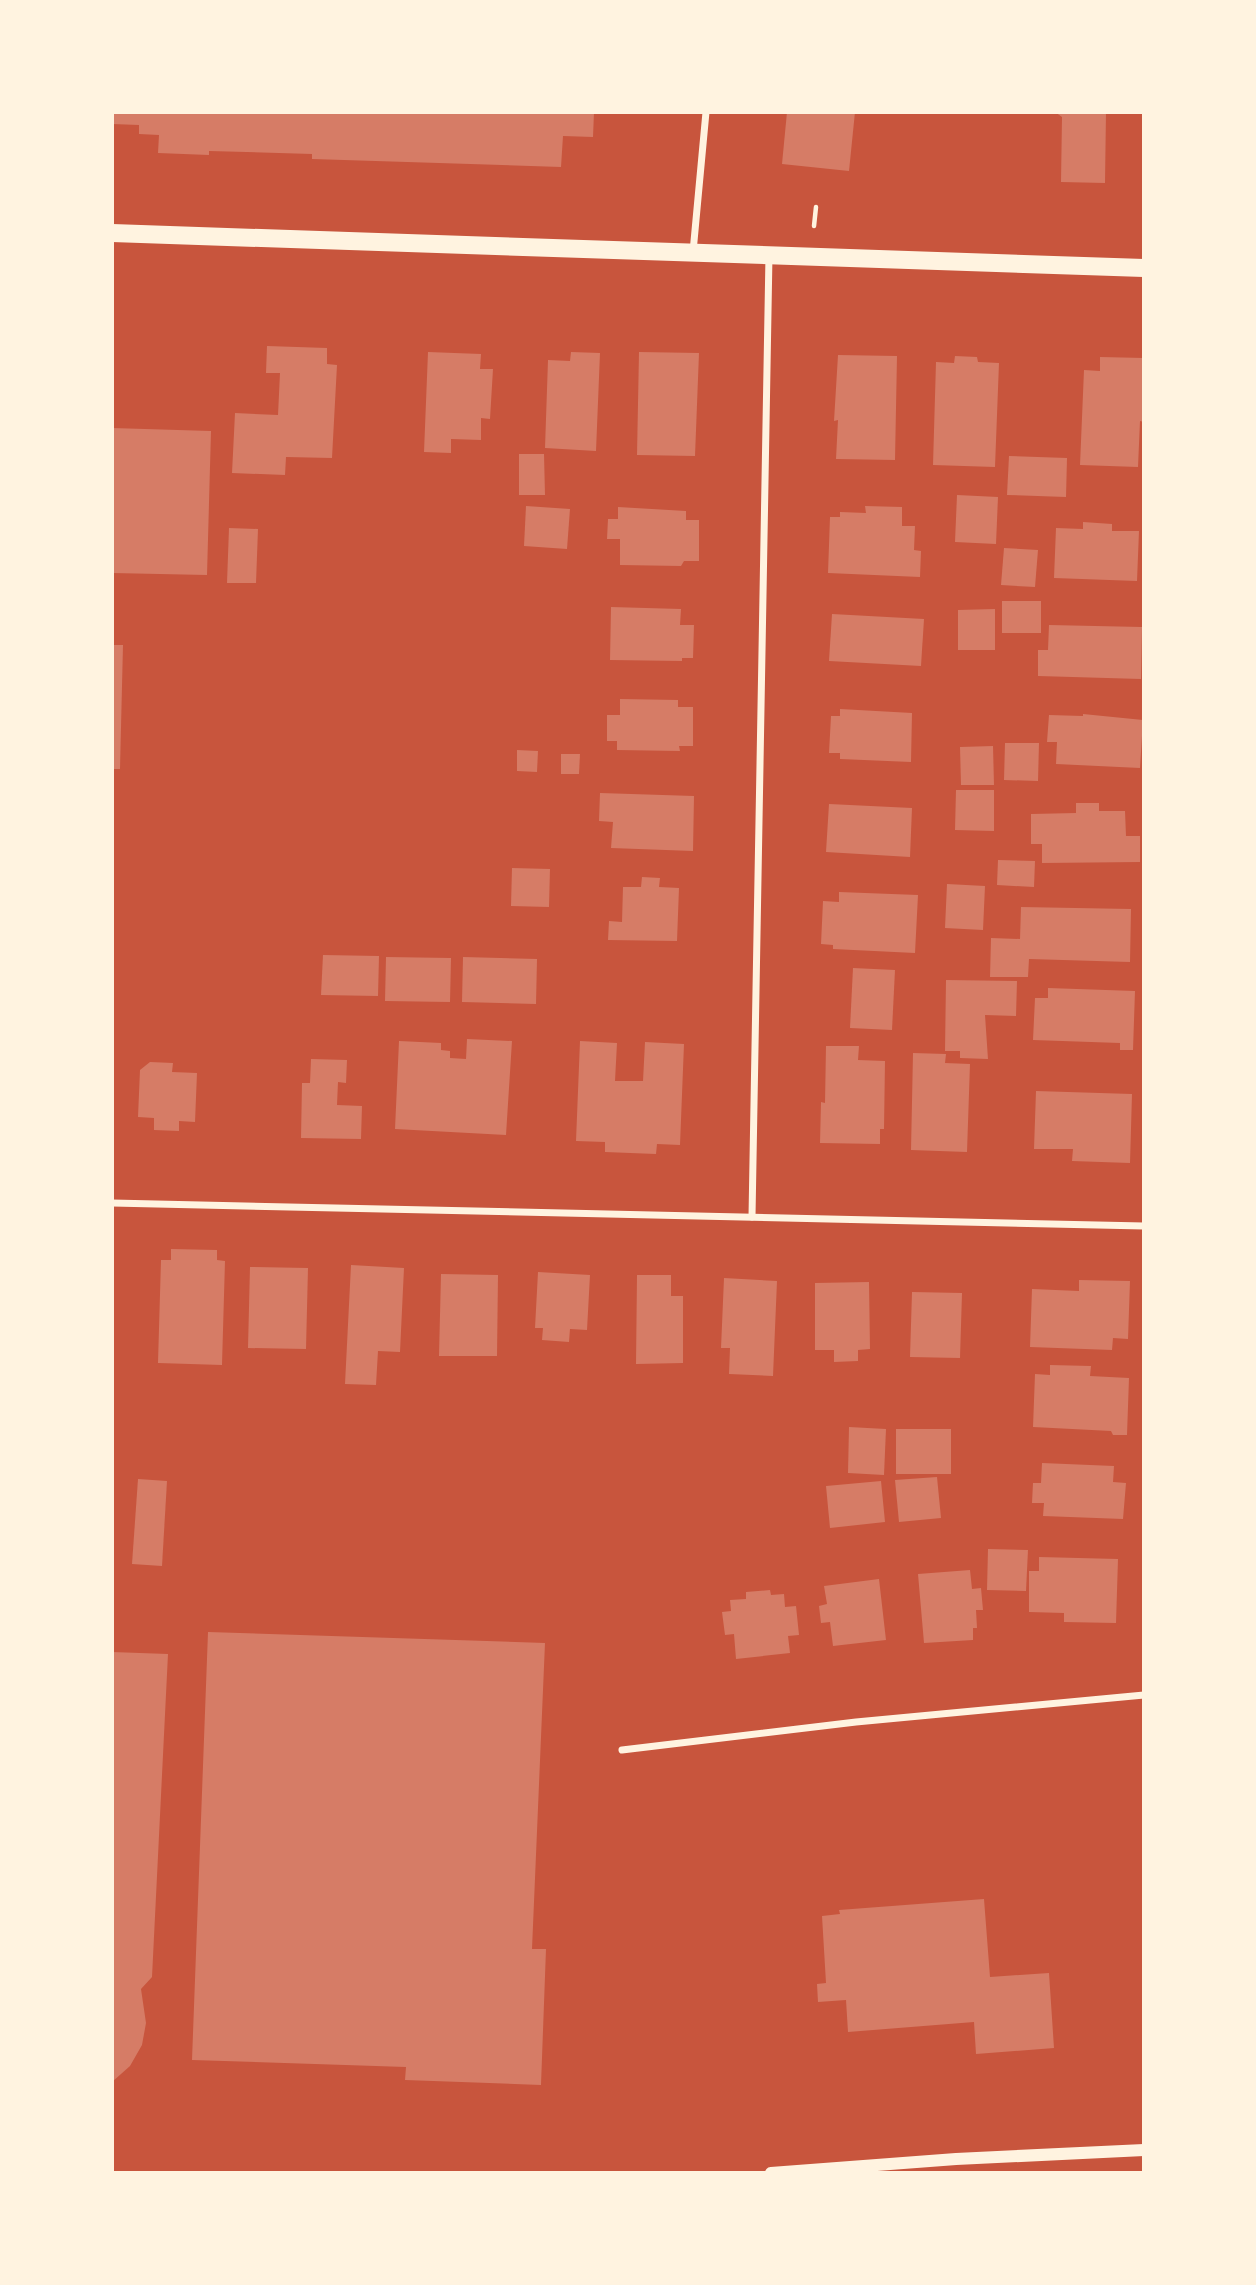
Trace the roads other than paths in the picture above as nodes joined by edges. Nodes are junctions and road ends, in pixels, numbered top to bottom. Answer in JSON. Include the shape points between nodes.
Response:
{"nodes":[{"id":1,"x":706,"y":112,"type":"edge"},
{"id":2,"x":112,"y":233,"type":"edge"},
{"id":3,"x":693,"y":253,"type":"junction"},
{"id":4,"x":769,"y":255,"type":"junction"},
{"id":5,"x":1144,"y":268,"type":"edge"},
{"id":6,"x":112,"y":1203,"type":"edge"},
{"id":7,"x":752,"y":1217,"type":"junction"},
{"id":8,"x":1144,"y":1226,"type":"edge"},
{"id":9,"x":1144,"y":1695,"type":"edge"},
{"id":10,"x":622,"y":1750,"type":"dead end"},
{"id":11,"x":1144,"y":2150,"type":"edge"},
{"id":12,"x":771,"y":2173,"type":"edge"}],
"edges":[{"from":1,"to":3,"type":"street"},
{"from":2,"to":3,"type":"main road"},
{"from":3,"to":4,"type":"main road"},
{"from":4,"to":5,"type":"main road"},
{"from":4,"to":7,"type":"street"},
{"from":6,"to":7,"type":"street"},
{"from":7,"to":8,"type":"street"},
{"from":9,"to":10,"type":"street","via":[[856,1721]]},
{"from":11,"to":12,"type":"street"}]}
